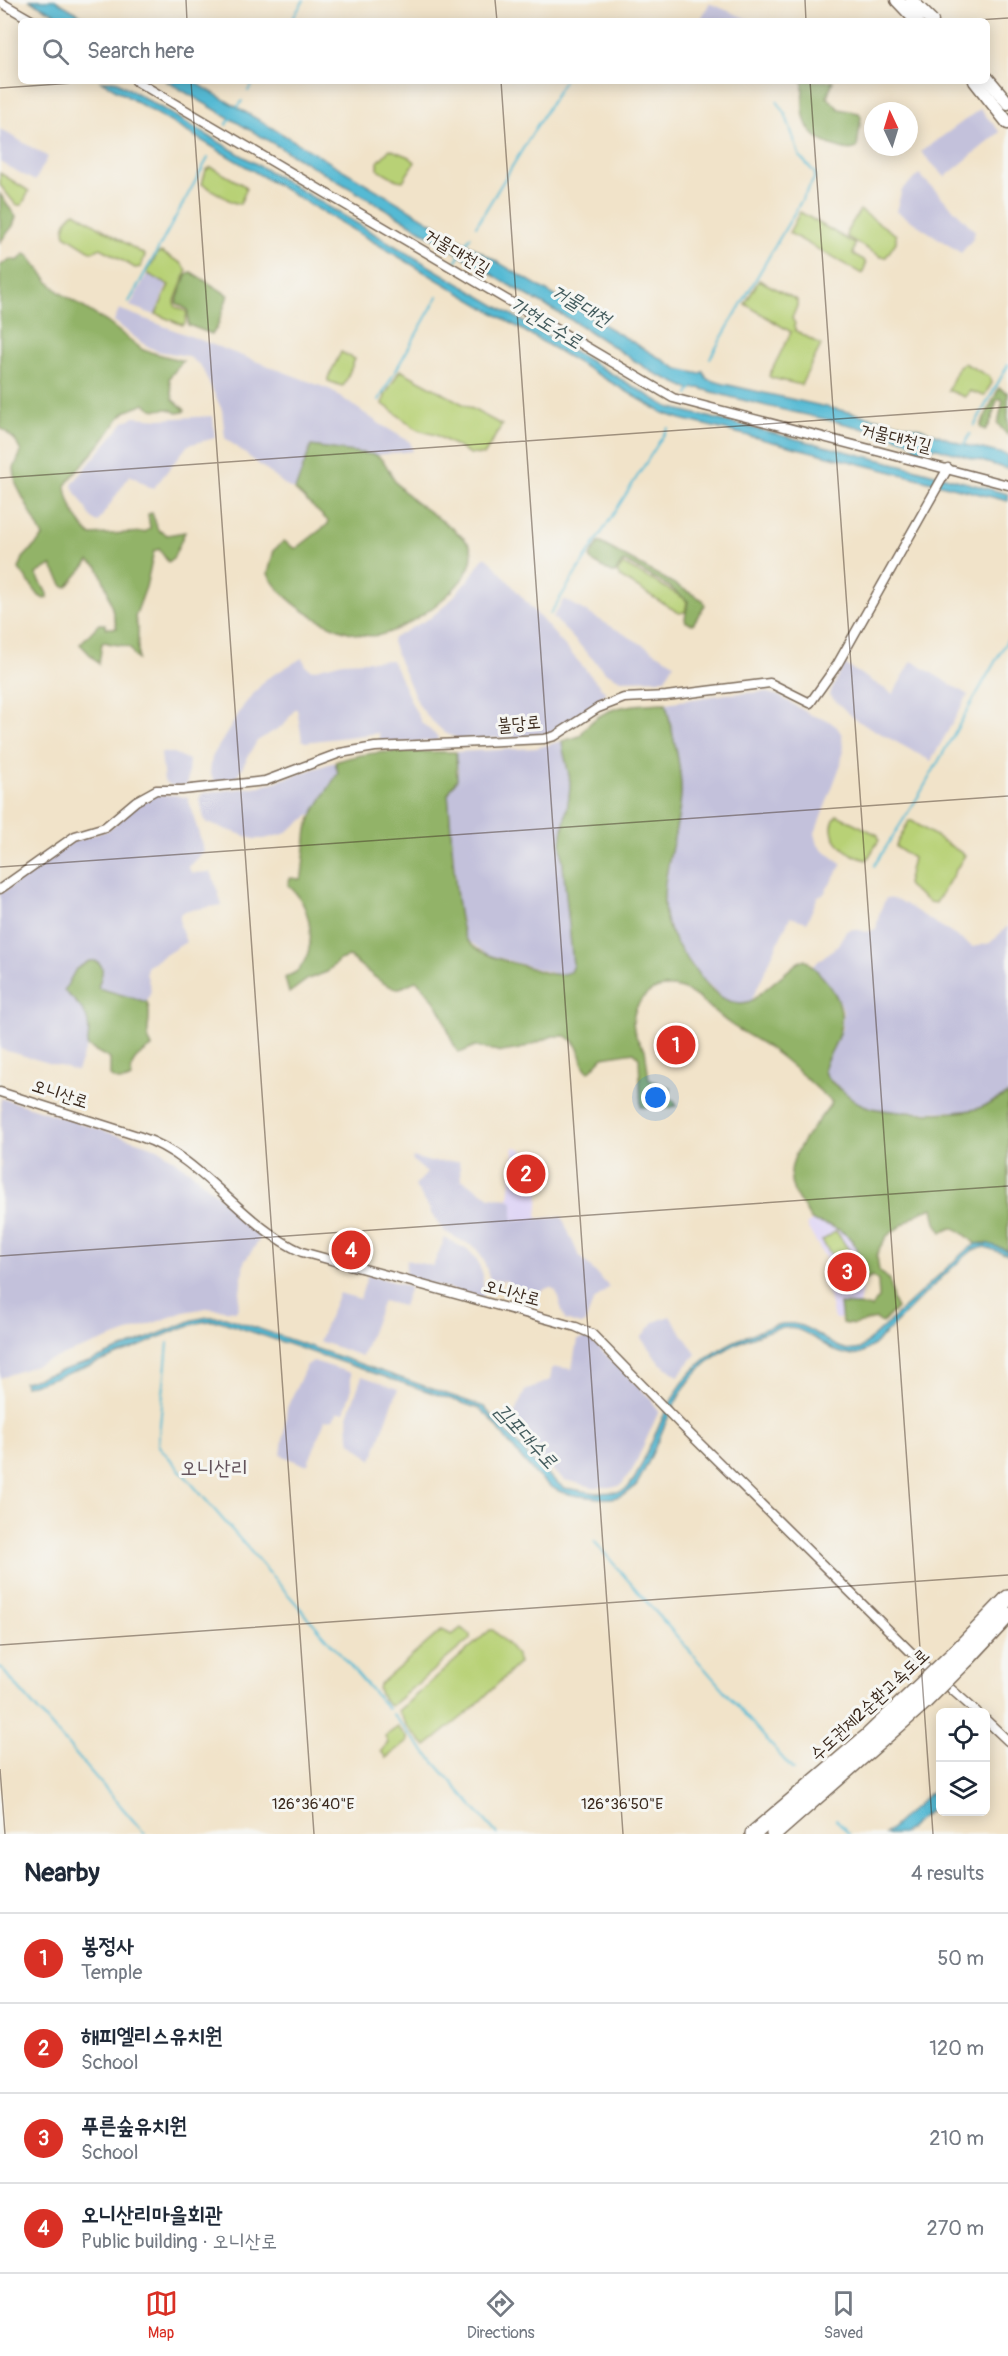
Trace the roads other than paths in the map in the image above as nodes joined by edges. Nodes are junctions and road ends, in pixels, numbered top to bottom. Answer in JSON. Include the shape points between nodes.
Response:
{"nodes":[{"id":1,"x":897,"y":0,"type":"edge"},
{"id":2,"x":911,"y":0,"type":"edge"},
{"id":3,"x":0,"y":2,"type":"edge"},
{"id":4,"x":28,"y":18,"type":"edge"},
{"id":5,"x":915,"y":18,"type":"edge"},
{"id":6,"x":929,"y":18,"type":"edge"},
{"id":7,"x":990,"y":82,"type":"edge"},
{"id":8,"x":141,"y":84,"type":"edge"},
{"id":9,"x":977,"y":84,"type":"edge"},
{"id":10,"x":1008,"y":104,"type":"edge"},
{"id":11,"x":1008,"y":123,"type":"edge"},
{"id":12,"x":948,"y":468,"type":"junction"},
{"id":13,"x":1008,"y":485,"type":"edge"},
{"id":14,"x":0,"y":889,"type":"edge"},
{"id":15,"x":0,"y":1092,"type":"edge"},
{"id":16,"x":1008,"y":1598,"type":"edge"},
{"id":17,"x":1008,"y":1615,"type":"edge"},
{"id":18,"x":962,"y":1655,"type":"junction"},
{"id":19,"x":927,"y":1668,"type":"dead end"},
{"id":20,"x":951,"y":1689,"type":"dead end"},
{"id":21,"x":919,"y":1697,"type":"junction"},
{"id":22,"x":972,"y":1708,"type":"edge"},
{"id":23,"x":990,"y":1724,"type":"edge"},
{"id":24,"x":1008,"y":1741,"type":"edge"},
{"id":25,"x":753,"y":1834,"type":"edge"},
{"id":26,"x":774,"y":1834,"type":"edge"}],
"edges":[{"from":1,"to":5,"type":"main road"},
{"from":2,"to":6,"type":"main road"},
{"from":3,"to":4,"type":"street"},
{"from":7,"to":10,"type":"main road"},
{"from":8,"to":12,"type":"street","name":"거물대천길","via":[[674,398]]},
{"from":9,"to":11,"type":"main road"},
{"from":12,"to":13,"type":"street"},
{"from":12,"to":14,"type":"street","name":"불당로","via":[[837,664],[810,703],[770,683],[624,698],[605,704],[544,739],[375,747],[340,753],[265,781],[156,790],[105,827],[75,836]]},
{"from":15,"to":19,"type":"street","name":"오니산로","via":[[161,1145],[265,1231],[302,1252],[592,1334]]},
{"from":16,"to":18,"type":"highway","name":"수도권제2순환고속도로"},
{"from":17,"to":18,"type":"highway","name":"수도권제2순환고속도로"},
{"from":18,"to":21,"type":"highway","name":"수도권제2순환고속도로","bridge":true},
{"from":20,"to":22,"type":"street"},
{"from":21,"to":25,"type":"highway","name":"수도권제2순환고속도로"},
{"from":21,"to":26,"type":"highway","name":"수도권제2순환고속도로"},
{"from":23,"to":24,"type":"street"}]}
